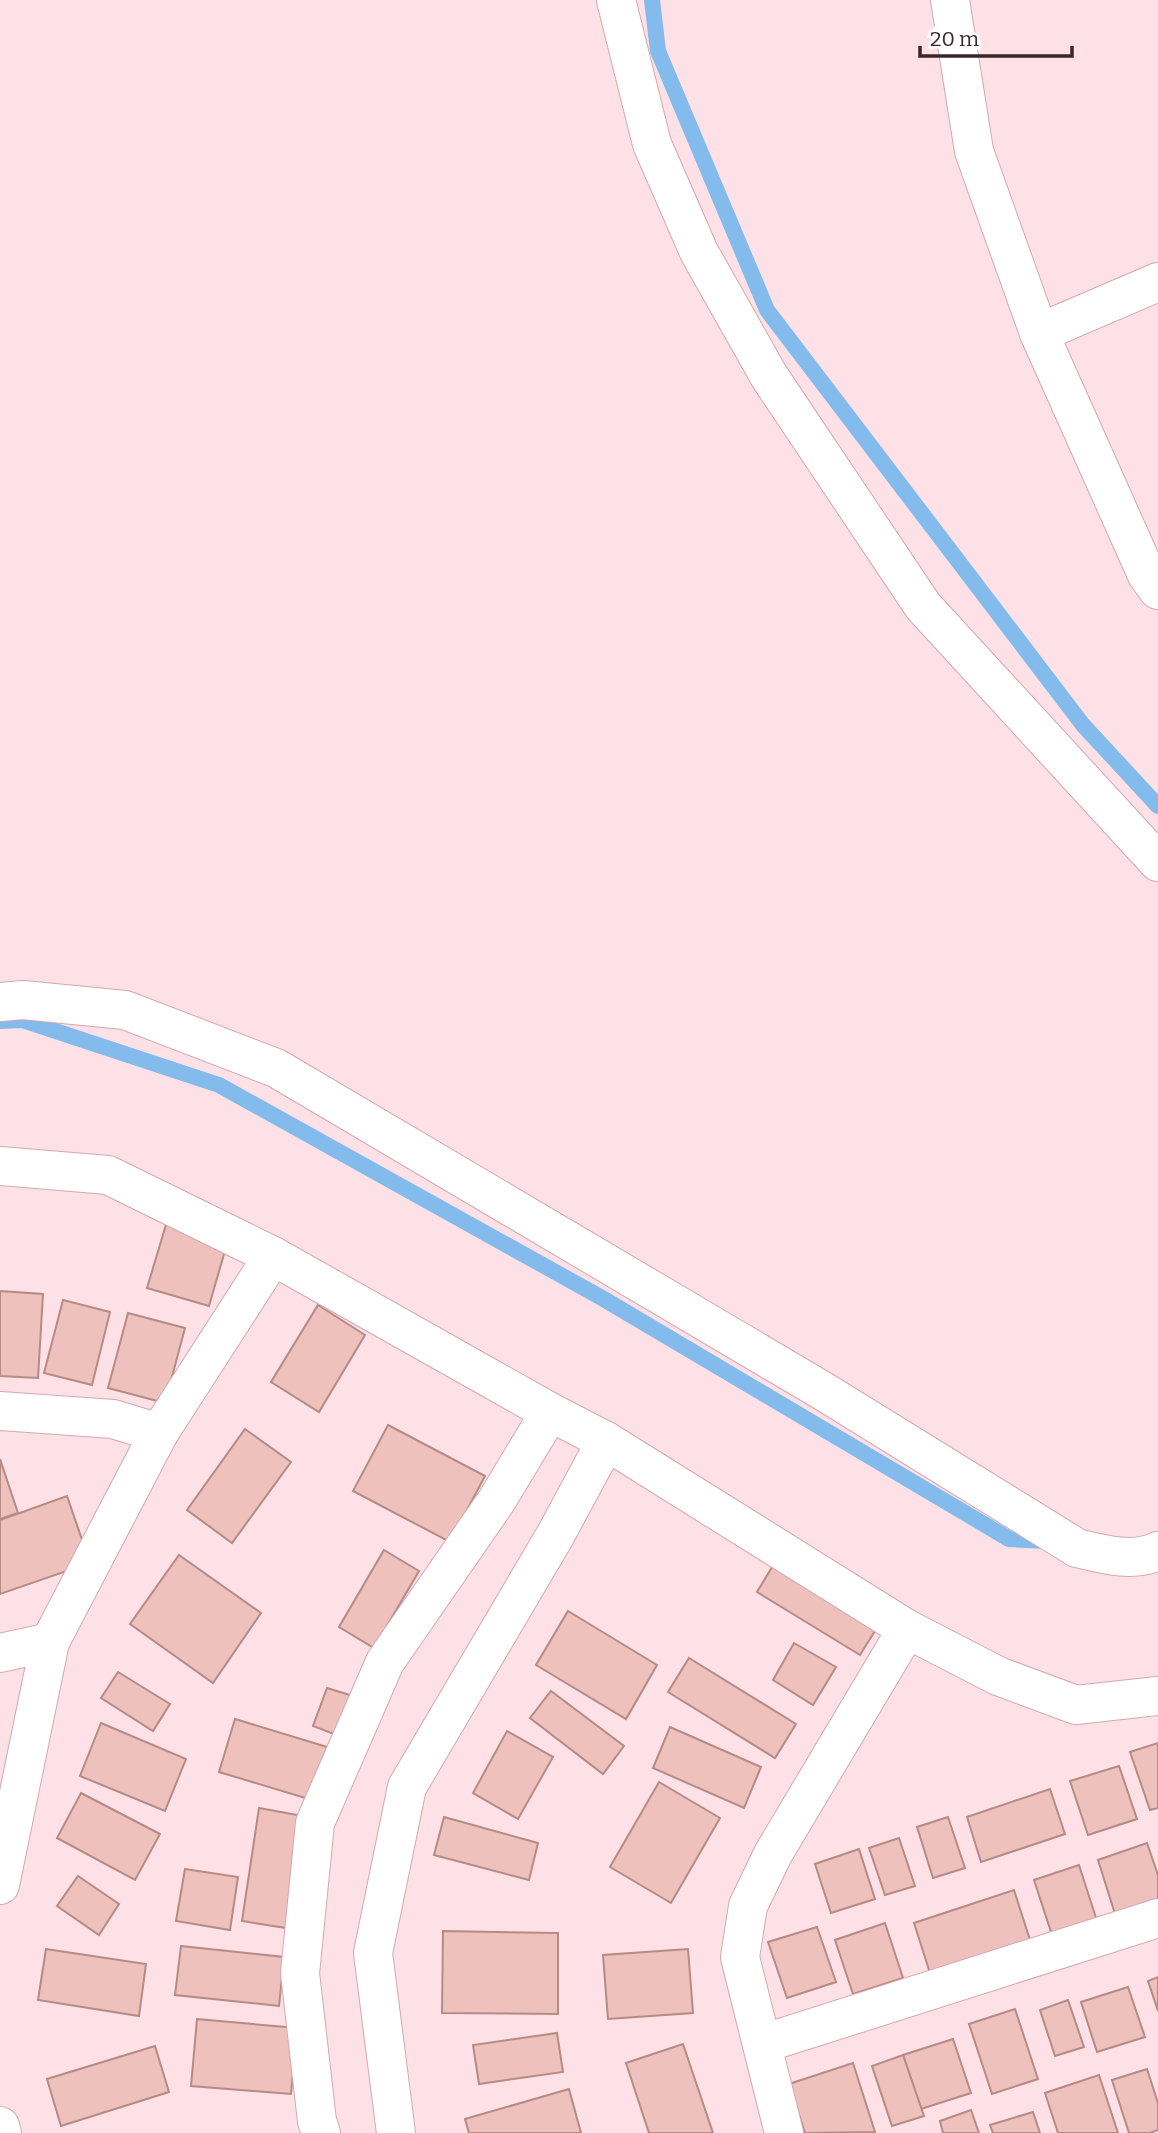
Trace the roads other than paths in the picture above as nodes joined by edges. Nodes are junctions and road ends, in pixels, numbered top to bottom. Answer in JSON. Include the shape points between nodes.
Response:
{"nodes":[{"id":1,"x":616,"y":0,"type":"edge"},
{"id":2,"x":950,"y":0,"type":"edge"},
{"id":3,"x":1158,"y":282,"type":"edge"},
{"id":4,"x":1039,"y":333,"type":"junction"},
{"id":5,"x":1158,"y":590,"type":"edge"},
{"id":6,"x":1158,"y":862,"type":"edge"},
{"id":7,"x":0,"y":1002,"type":"edge"},
{"id":8,"x":0,"y":1166,"type":"edge"},
{"id":9,"x":273,"y":1255,"type":"junction"},
{"id":10,"x":0,"y":1411,"type":"edge"},
{"id":11,"x":550,"y":1412,"type":"junction"},
{"id":12,"x":159,"y":1433,"type":"junction"},
{"id":13,"x":606,"y":1441,"type":"junction"},
{"id":14,"x":1158,"y":1551,"type":"edge"},
{"id":15,"x":907,"y":1629,"type":"junction"},
{"id":16,"x":50,"y":1642,"type":"junction"},
{"id":17,"x":0,"y":1653,"type":"edge"},
{"id":18,"x":1158,"y":1696,"type":"edge"},
{"id":19,"x":0,"y":1885,"type":"edge"},
{"id":20,"x":1158,"y":1918,"type":"edge"},
{"id":21,"x":762,"y":2044,"type":"junction"},
{"id":22,"x":0,"y":2126,"type":"edge"},
{"id":23,"x":2,"y":2133,"type":"edge"},
{"id":24,"x":321,"y":2133,"type":"edge"},
{"id":25,"x":396,"y":2133,"type":"edge"},
{"id":26,"x":784,"y":2133,"type":"edge"}],
"edges":[{"from":1,"to":6,"type":"street","via":[[652,144],[699,252],[769,376],[923,606]]},
{"from":2,"to":4,"type":"street","via":[[974,151]]},
{"from":3,"to":4,"type":"street"},
{"from":4,"to":5,"type":"street","via":[[1147,575]]},
{"from":7,"to":14,"type":"street","via":[[125,1010],[276,1069],[823,1391],[1077,1548],[1110,1556]]},
{"from":8,"to":9,"type":"street","via":[[108,1175]]},
{"from":9,"to":11,"type":"street"},
{"from":9,"to":12,"type":"street"},
{"from":10,"to":12,"type":"street","via":[[113,1419]]},
{"from":11,"to":13,"type":"street"},
{"from":11,"to":24,"type":"street","via":[[497,1500],[385,1662],[315,1823],[300,1973]]},
{"from":12,"to":16,"type":"street"},
{"from":13,"to":15,"type":"street"},
{"from":13,"to":25,"type":"street","via":[[407,1787],[373,1954]]},
{"from":15,"to":18,"type":"street","via":[[998,1676],[1076,1705]]},
{"from":15,"to":21,"type":"street","via":[[773,1854],[748,1906],[740,1957]]},
{"from":16,"to":17,"type":"street"},
{"from":16,"to":19,"type":"street"},
{"from":20,"to":21,"type":"street"},
{"from":21,"to":26,"type":"street"},
{"from":22,"to":23,"type":"street"}]}
